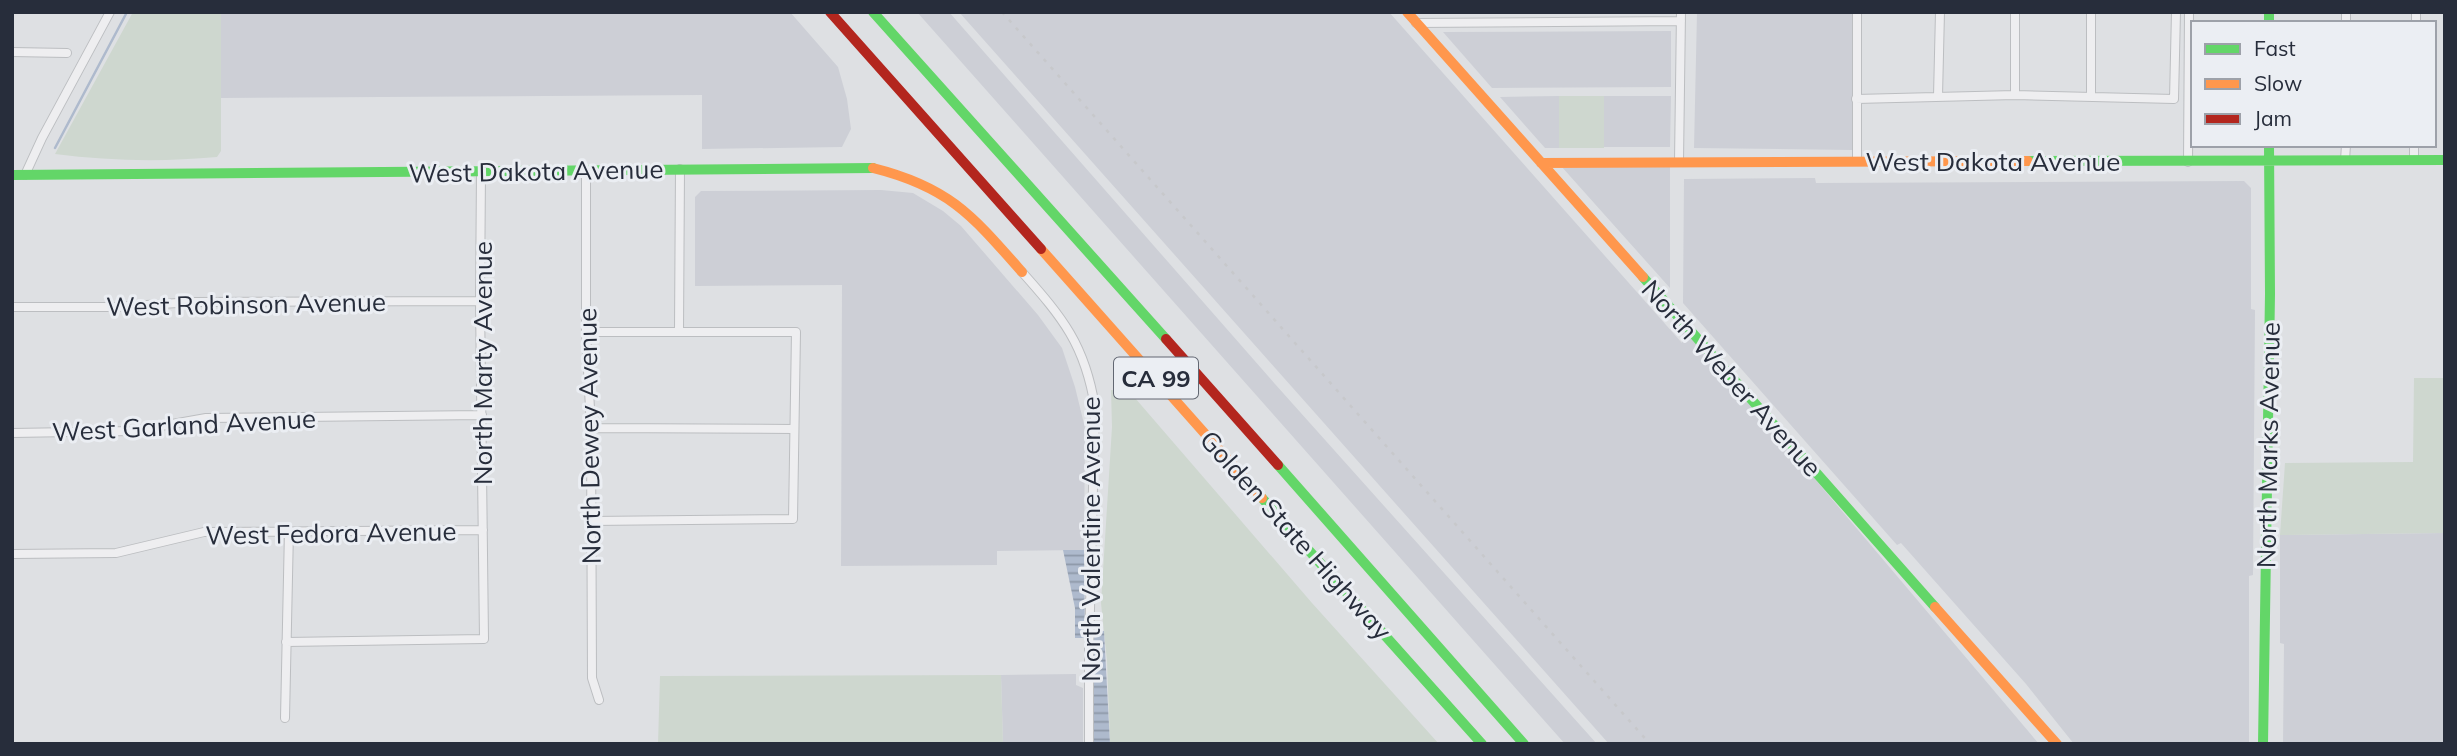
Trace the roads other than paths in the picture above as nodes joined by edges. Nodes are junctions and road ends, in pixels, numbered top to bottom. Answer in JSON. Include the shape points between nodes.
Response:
{"nodes":[{"id":1,"x":110,"y":12,"type":"edge"},
{"id":2,"x":830,"y":12,"type":"edge"},
{"id":3,"x":873,"y":12,"type":"edge"},
{"id":4,"x":1406,"y":12,"type":"edge"},
{"id":5,"x":1857,"y":12,"type":"edge"},
{"id":6,"x":1940,"y":12,"type":"edge"},
{"id":7,"x":2015,"y":12,"type":"edge"},
{"id":8,"x":2091,"y":12,"type":"edge"},
{"id":9,"x":2176,"y":12,"type":"edge"},
{"id":10,"x":2189,"y":12,"type":"edge"},
{"id":11,"x":1681,"y":16,"type":"edge"},
{"id":12,"x":1416,"y":23,"type":"junction"},
{"id":13,"x":12,"y":52,"type":"edge"},
{"id":14,"x":66,"y":53,"type":"dead end"},
{"id":15,"x":2015,"y":95,"type":"junction"},
{"id":16,"x":1938,"y":96,"type":"junction"},
{"id":17,"x":2091,"y":97,"type":"junction"},
{"id":18,"x":1856,"y":99,"type":"junction"},
{"id":19,"x":2269,"y":147,"type":"edge"},
{"id":20,"x":2346,"y":147,"type":"edge"},
{"id":21,"x":2414,"y":147,"type":"edge"},
{"id":22,"x":1857,"y":160,"type":"junction"},
{"id":23,"x":2345,"y":160,"type":"junction"},
{"id":24,"x":2414,"y":160,"type":"junction"},
{"id":25,"x":2445,"y":160,"type":"edge"},
{"id":26,"x":1679,"y":161,"type":"junction"},
{"id":27,"x":2188,"y":162,"type":"junction"},
{"id":28,"x":2269,"y":162,"type":"junction"},
{"id":29,"x":1541,"y":163,"type":"junction"},
{"id":30,"x":680,"y":169,"type":"junction"},
{"id":31,"x":586,"y":170,"type":"junction"},
{"id":32,"x":481,"y":171,"type":"junction"},
{"id":33,"x":12,"y":175,"type":"edge"},
{"id":34,"x":24,"y":175,"type":"junction"},
{"id":35,"x":1022,"y":272,"type":"joint"},
{"id":36,"x":480,"y":301,"type":"junction"},
{"id":37,"x":12,"y":307,"type":"edge"},
{"id":38,"x":586,"y":331,"type":"junction"},
{"id":39,"x":679,"y":331,"type":"junction"},
{"id":40,"x":482,"y":415,"type":"junction"},
{"id":41,"x":591,"y":428,"type":"junction"},
{"id":42,"x":794,"y":429,"type":"junction"},
{"id":43,"x":12,"y":433,"type":"edge"},
{"id":44,"x":591,"y":521,"type":"junction"},
{"id":45,"x":289,"y":530,"type":"junction"},
{"id":46,"x":483,"y":530,"type":"junction"},
{"id":47,"x":12,"y":554,"type":"edge"},
{"id":48,"x":286,"y":642,"type":"junction"},
{"id":49,"x":599,"y":700,"type":"dead end"},
{"id":50,"x":285,"y":718,"type":"dead end"},
{"id":51,"x":1089,"y":744,"type":"edge"},
{"id":52,"x":1482,"y":744,"type":"edge"},
{"id":53,"x":1524,"y":744,"type":"edge"},
{"id":54,"x":2057,"y":744,"type":"edge"},
{"id":55,"x":2263,"y":744,"type":"edge"}],
"edges":[{"from":1,"to":34,"type":"street"},
{"from":2,"to":52,"type":"main road","name":"Golden State Highway","number":"CA 99"},
{"from":3,"to":53,"type":"main road","name":"Golden State Highway","number":"CA 99"},
{"from":4,"to":12,"type":"main road","name":"North Weber Avenue"},
{"from":5,"to":18,"type":"street"},
{"from":6,"to":16,"type":"street"},
{"from":7,"to":15,"type":"street"},
{"from":8,"to":17,"type":"street"},
{"from":9,"to":17,"type":"street","via":[[2174,99]]},
{"from":10,"to":27,"type":"street"},
{"from":11,"to":12,"type":"street"},
{"from":11,"to":26,"type":"street"},
{"from":12,"to":29,"type":"main road","name":"North Weber Avenue"},
{"from":13,"to":14,"type":"street"},
{"from":15,"to":16,"type":"street"},
{"from":15,"to":17,"type":"street"},
{"from":16,"to":18,"type":"street"},
{"from":18,"to":22,"type":"street"},
{"from":19,"to":28,"type":"main road","name":"North Marks Avenue"},
{"from":20,"to":23,"type":"street"},
{"from":21,"to":24,"type":"street"},
{"from":22,"to":26,"type":"main road","name":"West Dakota Avenue"},
{"from":22,"to":27,"type":"main road","name":"West Dakota Avenue"},
{"from":23,"to":24,"type":"main road","name":"West Dakota Avenue"},
{"from":23,"to":28,"type":"main road","name":"West Dakota Avenue"},
{"from":24,"to":25,"type":"main road","name":"West Dakota Avenue"},
{"from":26,"to":29,"type":"main road","name":"West Dakota Avenue"},
{"from":27,"to":28,"type":"main road","name":"West Dakota Avenue"},
{"from":28,"to":55,"type":"main road","name":"North Marks Avenue"},
{"from":29,"to":54,"type":"main road","name":"North Weber Avenue"},
{"from":30,"to":31,"type":"main road","name":"West Dakota Avenue"},
{"from":30,"to":35,"type":"main road","name":"West Dakota Avenue","via":[[872,168],[898,173],[950,197]]},
{"from":30,"to":39,"type":"street"},
{"from":31,"to":32,"type":"main road","name":"West Dakota Avenue"},
{"from":31,"to":38,"type":"street","name":"North Dewey Avenue"},
{"from":32,"to":34,"type":"main road","name":"West Dakota Avenue"},
{"from":32,"to":36,"type":"street","name":"North Marty Avenue"},
{"from":33,"to":34,"type":"main road","name":"West Dakota Avenue"},
{"from":35,"to":51,"type":"street","name":"North Valentine Avenue","via":[[1071,332],[1091,380],[1095,407]]},
{"from":36,"to":37,"type":"street","name":"West Robinson Avenue"},
{"from":36,"to":40,"type":"street","name":"North Marty Avenue"},
{"from":38,"to":39,"type":"street"},
{"from":38,"to":41,"type":"street","name":"North Dewey Avenue"},
{"from":39,"to":42,"type":"street","via":[[796,332]]},
{"from":40,"to":43,"type":"street","name":"West Garland Avenue","via":[[206,418],[133,431]]},
{"from":40,"to":46,"type":"street","name":"North Marty Avenue"},
{"from":41,"to":42,"type":"street"},
{"from":41,"to":44,"type":"street","name":"North Dewey Avenue"},
{"from":42,"to":44,"type":"street","via":[[793,519]]},
{"from":44,"to":49,"type":"street","name":"North Dewey Avenue","via":[[592,678]]},
{"from":45,"to":46,"type":"street","name":"West Fedora Avenue"},
{"from":45,"to":47,"type":"street","name":"West Fedora Avenue","via":[[204,533],[116,552]]},
{"from":45,"to":48,"type":"street"},
{"from":46,"to":48,"type":"street","name":"North Marty Avenue","via":[[484,639]]},
{"from":48,"to":50,"type":"street"}]}
